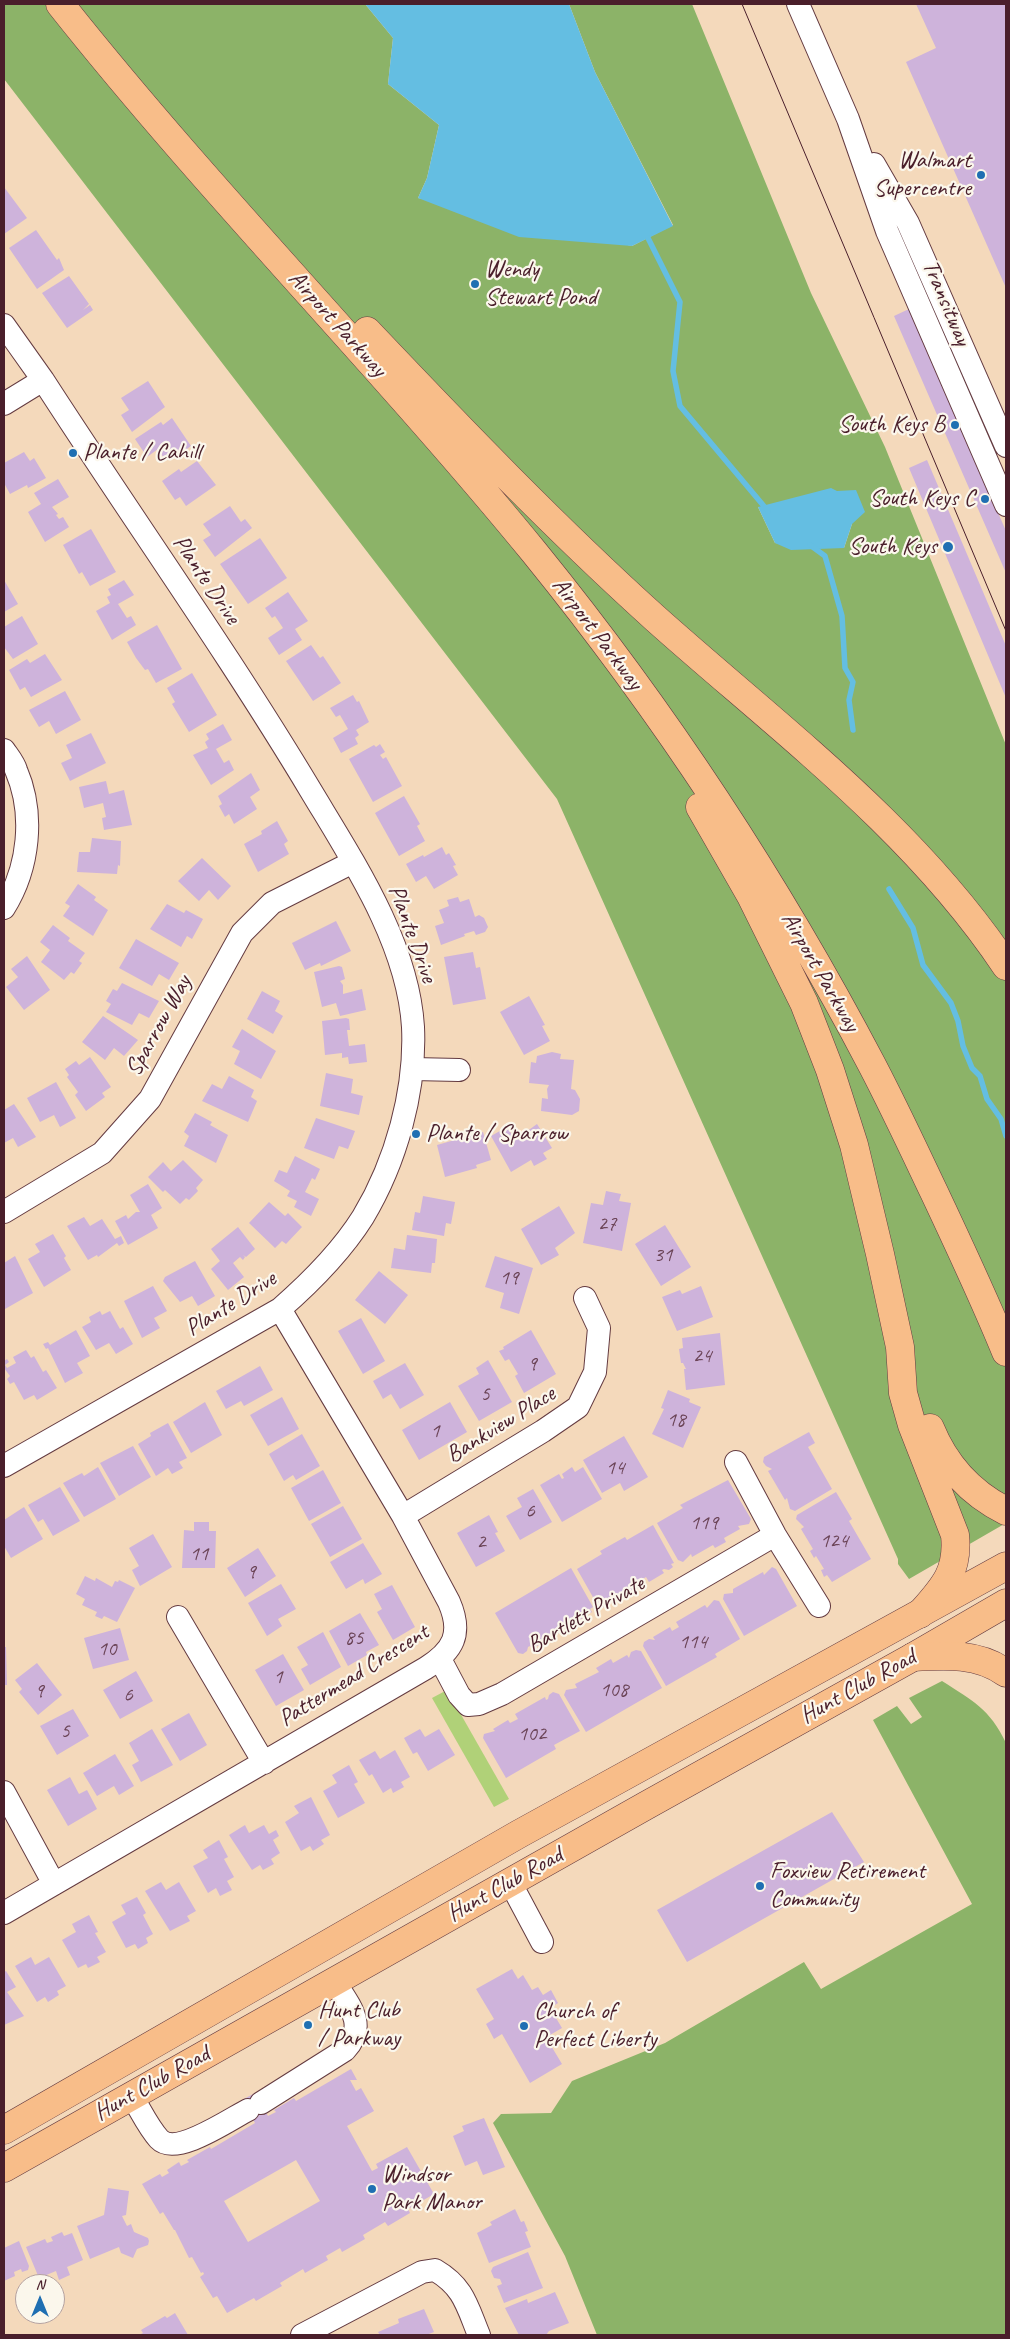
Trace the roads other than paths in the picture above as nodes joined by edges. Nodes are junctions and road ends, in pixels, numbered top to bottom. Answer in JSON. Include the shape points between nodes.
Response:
{"nodes":[{"id":1,"x":60,"y":4,"type":"edge"},
{"id":2,"x":798,"y":4,"type":"edge"},
{"id":3,"x":139,"y":100,"type":"junction"},
{"id":4,"x":848,"y":119,"type":"junction"},
{"id":5,"x":4,"y":325,"type":"edge"},
{"id":6,"x":43,"y":380,"type":"junction"},
{"id":7,"x":4,"y":404,"type":"edge"},
{"id":8,"x":1006,"y":446,"type":"edge"},
{"id":9,"x":1006,"y":505,"type":"edge"},
{"id":10,"x":536,"y":554,"type":"junction"},
{"id":11,"x":4,"y":750,"type":"edge"},
{"id":12,"x":353,"y":862,"type":"junction"},
{"id":13,"x":4,"y":908,"type":"edge"},
{"id":14,"x":1006,"y":966,"type":"edge"},
{"id":15,"x":412,"y":1069,"type":"junction"},
{"id":16,"x":459,"y":1070,"type":"dead end"},
{"id":17,"x":4,"y":1212,"type":"edge"},
{"id":18,"x":585,"y":1298,"type":"dead end"},
{"id":19,"x":280,"y":1309,"type":"junction"},
{"id":20,"x":900,"y":1347,"type":"junction"},
{"id":21,"x":1006,"y":1352,"type":"edge"},
{"id":22,"x":736,"y":1462,"type":"dead end"},
{"id":23,"x":4,"y":1466,"type":"edge"},
{"id":24,"x":1006,"y":1511,"type":"edge"},
{"id":25,"x":403,"y":1516,"type":"junction"},
{"id":26,"x":774,"y":1535,"type":"junction"},
{"id":27,"x":1006,"y":1566,"type":"edge"},
{"id":28,"x":1006,"y":1603,"type":"edge"},
{"id":29,"x":819,"y":1606,"type":"dead end"},
{"id":30,"x":920,"y":1614,"type":"junction"},
{"id":31,"x":178,"y":1617,"type":"dead end"},
{"id":32,"x":913,"y":1657,"type":"junction"},
{"id":33,"x":440,"y":1659,"type":"junction"},
{"id":34,"x":1006,"y":1673,"type":"edge"},
{"id":35,"x":264,"y":1763,"type":"junction"},
{"id":36,"x":4,"y":1792,"type":"edge"},
{"id":37,"x":510,"y":1882,"type":"junction"},
{"id":38,"x":54,"y":1884,"type":"junction"},
{"id":39,"x":4,"y":1913,"type":"edge"},
{"id":40,"x":542,"y":1942,"type":"dead end"},
{"id":41,"x":334,"y":1981,"type":"junction"},
{"id":42,"x":131,"y":2096,"type":"junction"},
{"id":43,"x":4,"y":2130,"type":"edge"},
{"id":44,"x":4,"y":2168,"type":"edge"},
{"id":45,"x":302,"y":2335,"type":"edge"},
{"id":46,"x":479,"y":2335,"type":"edge"}],
"edges":[{"from":1,"to":3,"type":"main road","name":"Airport Parkway"},
{"from":2,"to":4,"type":"street","name":"Transitway"},
{"from":3,"to":10,"type":"main road","name":"Airport Parkway","via":[[426,424]]},
{"from":3,"to":14,"type":"main road","via":[[617,584],[904,840]]},
{"from":4,"to":8,"type":"street","name":"Transitway","via":[[908,223]]},
{"from":4,"to":9,"type":"street","name":"Transitway","via":[[887,232]]},
{"from":5,"to":6,"type":"street","name":"Plante Drive"},
{"from":6,"to":7,"type":"street"},
{"from":6,"to":12,"type":"street","name":"Plante Drive","via":[[274,729]]},
{"from":10,"to":20,"type":"main road","via":[[702,809],[804,1003],[854,1145]]},
{"from":10,"to":21,"type":"main road","name":"Airport Parkway","via":[[605,643],[700,776],[792,922],[874,1067],[974,1276]]},
{"from":11,"to":13,"type":"street","via":[[16,769],[27,810],[26,851],[12,895]]},
{"from":12,"to":15,"type":"street","name":"Plante Drive","via":[[371,894],[406,984],[413,1025]]},
{"from":12,"to":17,"type":"street","name":"Sparrow Way","via":[[272,903],[242,933],[150,1099],[102,1153]]},
{"from":15,"to":16,"type":"street"},
{"from":15,"to":19,"type":"street","name":"Plante Drive","via":[[406,1110],[388,1164],[363,1216],[309,1284]]},
{"from":18,"to":25,"type":"street","name":"Bankview Place","via":[[599,1328],[595,1372],[578,1407]]},
{"from":19,"to":23,"type":"street","name":"Plante Drive"},
{"from":19,"to":25,"type":"street","name":"Pattermead Crescent"},
{"from":20,"to":24,"type":"main road","via":[[937,1446],[947,1462],[968,1486]]},
{"from":20,"to":30,"type":"main road","via":[[903,1393],[951,1520],[956,1548],[952,1572],[945,1586]]},
{"from":22,"to":26,"type":"street"},
{"from":25,"to":33,"type":"street","name":"Pattermead Crescent","via":[[455,1616],[454,1639]]},
{"from":26,"to":29,"type":"street"},
{"from":26,"to":33,"type":"street","name":"Bartlett Private","via":[[502,1694],[478,1704],[468,1705]]},
{"from":27,"to":30,"type":"main road","name":"Hunt Club Road"},
{"from":28,"to":32,"type":"main road","name":"Hunt Club Road"},
{"from":30,"to":43,"type":"main road","name":"Hunt Club Road","via":[[520,1834]]},
{"from":31,"to":35,"type":"street"},
{"from":32,"to":34,"type":"main road","via":[[975,1658]]},
{"from":32,"to":37,"type":"main road","name":"Hunt Club Road"},
{"from":33,"to":35,"type":"street","name":"Pattermead Crescent"},
{"from":35,"to":38,"type":"street","name":"Pattermead Crescent"},
{"from":36,"to":38,"type":"street"},
{"from":37,"to":40,"type":"street"},
{"from":37,"to":41,"type":"main road","name":"Hunt Club Road"},
{"from":38,"to":39,"type":"street","name":"Pattermead Crescent"},
{"from":41,"to":42,"type":"main road","name":"Hunt Club Road"},
{"from":41,"to":42,"type":"street","via":[[355,2018],[355,2038],[345,2050],[254,2106],[194,2139],[171,2144],[159,2139]]},
{"from":42,"to":44,"type":"main road","name":"Hunt Club Road"},
{"from":45,"to":46,"type":"street","via":[[422,2272],[436,2270],[460,2289]]}]}
